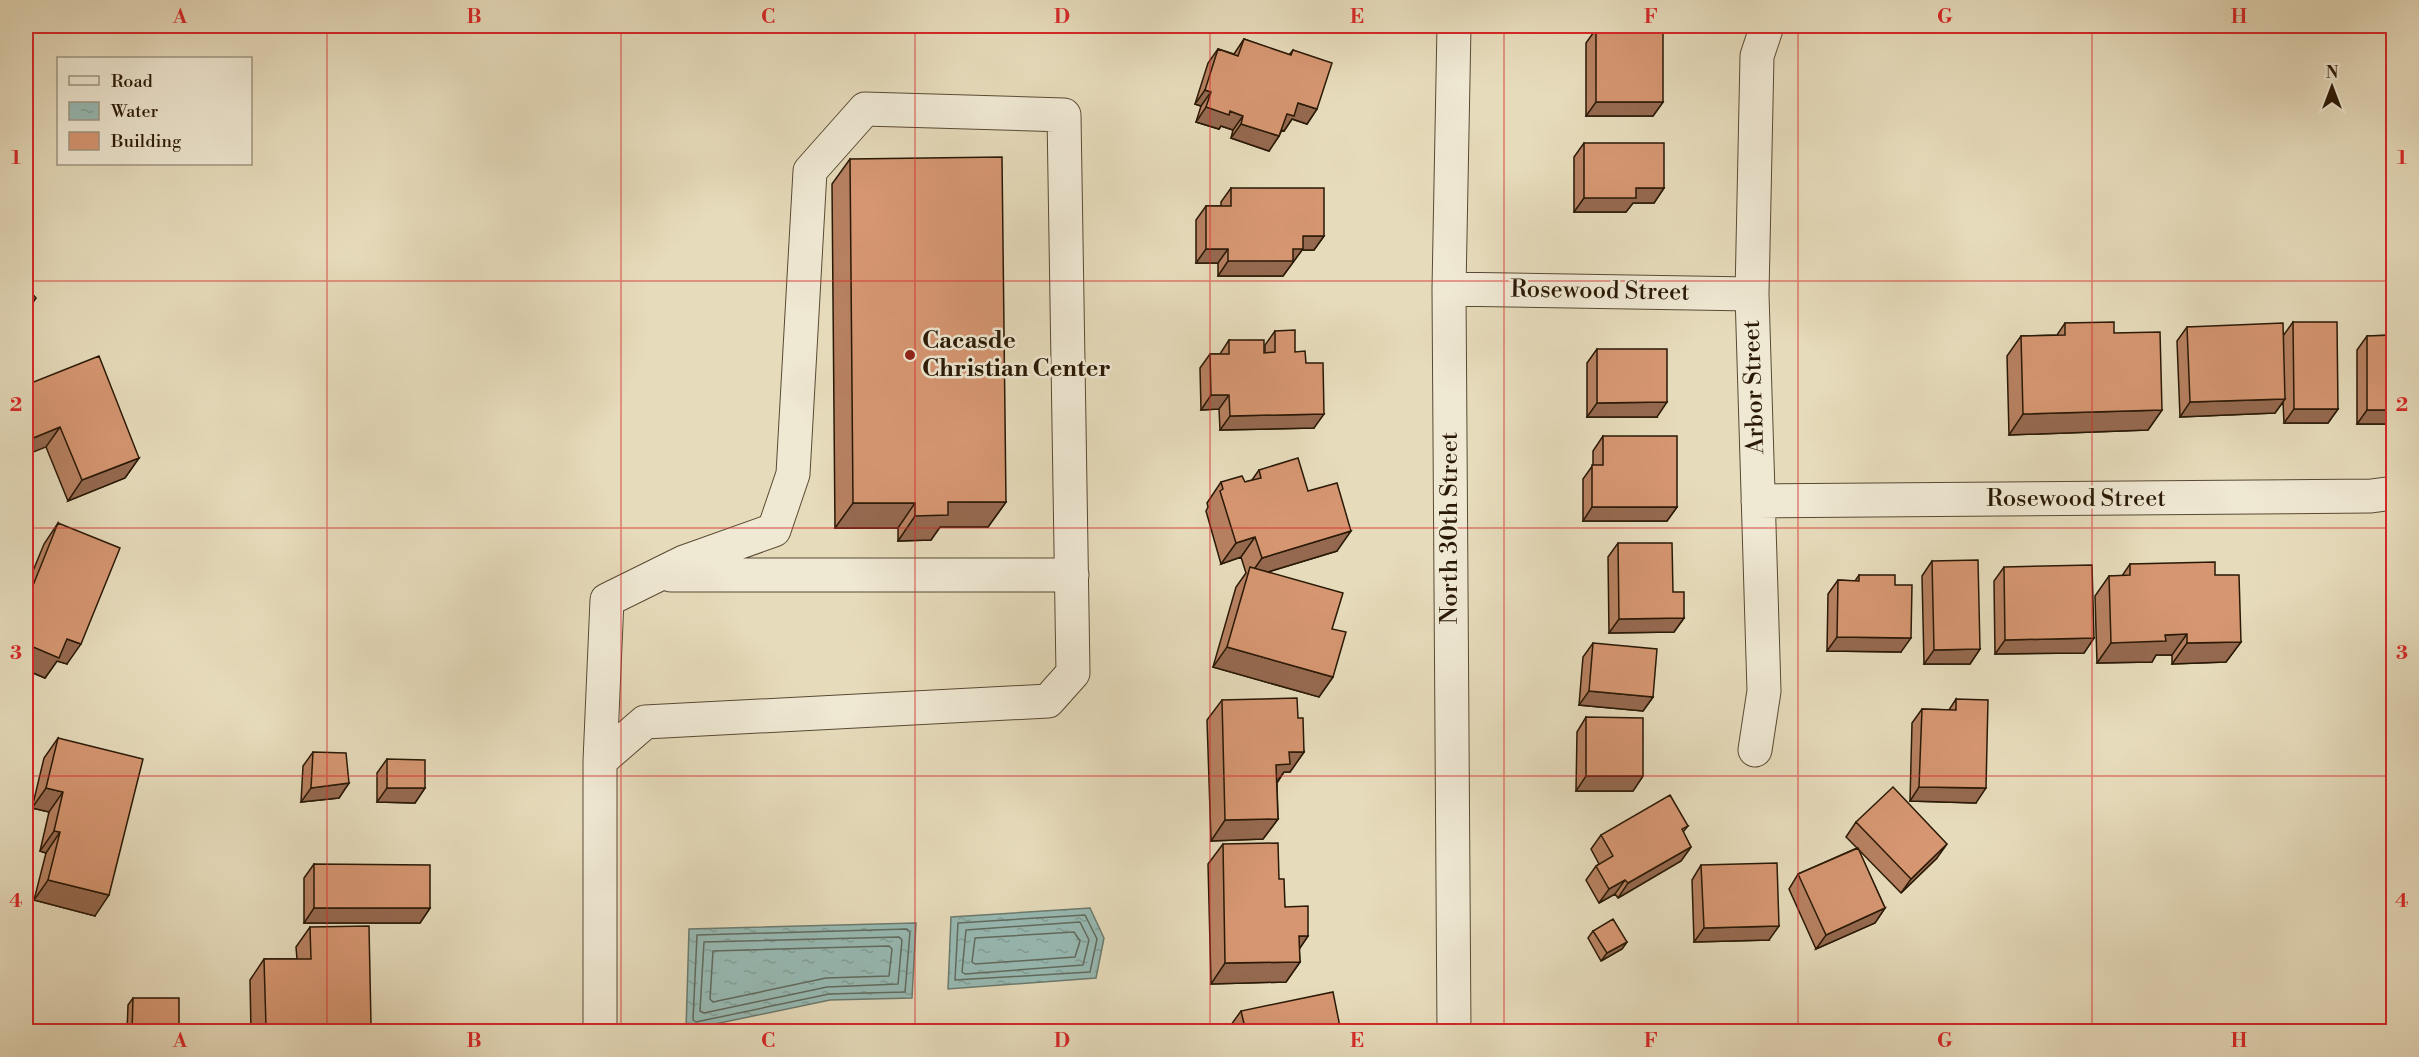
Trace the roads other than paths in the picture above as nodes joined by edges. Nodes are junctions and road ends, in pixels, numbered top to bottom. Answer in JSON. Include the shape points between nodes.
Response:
{"nodes":[{"id":1,"x":1454,"y":26,"type":"edge"},
{"id":2,"x":1767,"y":26,"type":"edge"},
{"id":3,"x":1449,"y":289,"type":"junction"},
{"id":4,"x":1752,"y":294,"type":"junction"},
{"id":5,"x":2394,"y":493,"type":"edge"},
{"id":6,"x":1758,"y":501,"type":"junction"},
{"id":7,"x":1072,"y":575,"type":"junction"},
{"id":8,"x":656,"y":576,"type":"junction"},
{"id":9,"x":1755,"y":750,"type":"dead end"},
{"id":10,"x":600,"y":761,"type":"junction"},
{"id":11,"x":600,"y":1032,"type":"edge"},
{"id":12,"x":1454,"y":1032,"type":"edge"}],
"edges":[{"from":1,"to":3,"type":"street","name":"North 30th Street"},
{"from":2,"to":4,"type":"street","name":"Arbor Street","via":[[1757,56]]},
{"from":3,"to":4,"type":"street","name":"Rosewood Street"},
{"from":3,"to":12,"type":"street","name":"North 30th Street"},
{"from":4,"to":6,"type":"street","name":"Arbor Street"},
{"from":5,"to":6,"type":"street","name":"Rosewood Street"},
{"from":6,"to":9,"type":"street","name":"Arbor Street","via":[[1764,691]]},
{"from":7,"to":8,"type":"street"},
{"from":7,"to":8,"type":"street","via":[[1064,115],[865,109],[810,171],[793,474],[774,530]]},
{"from":7,"to":10,"type":"street","via":[[1073,673],[1048,701],[645,722]]},
{"from":8,"to":10,"type":"street","via":[[608,600]]},
{"from":10,"to":11,"type":"street"}]}
